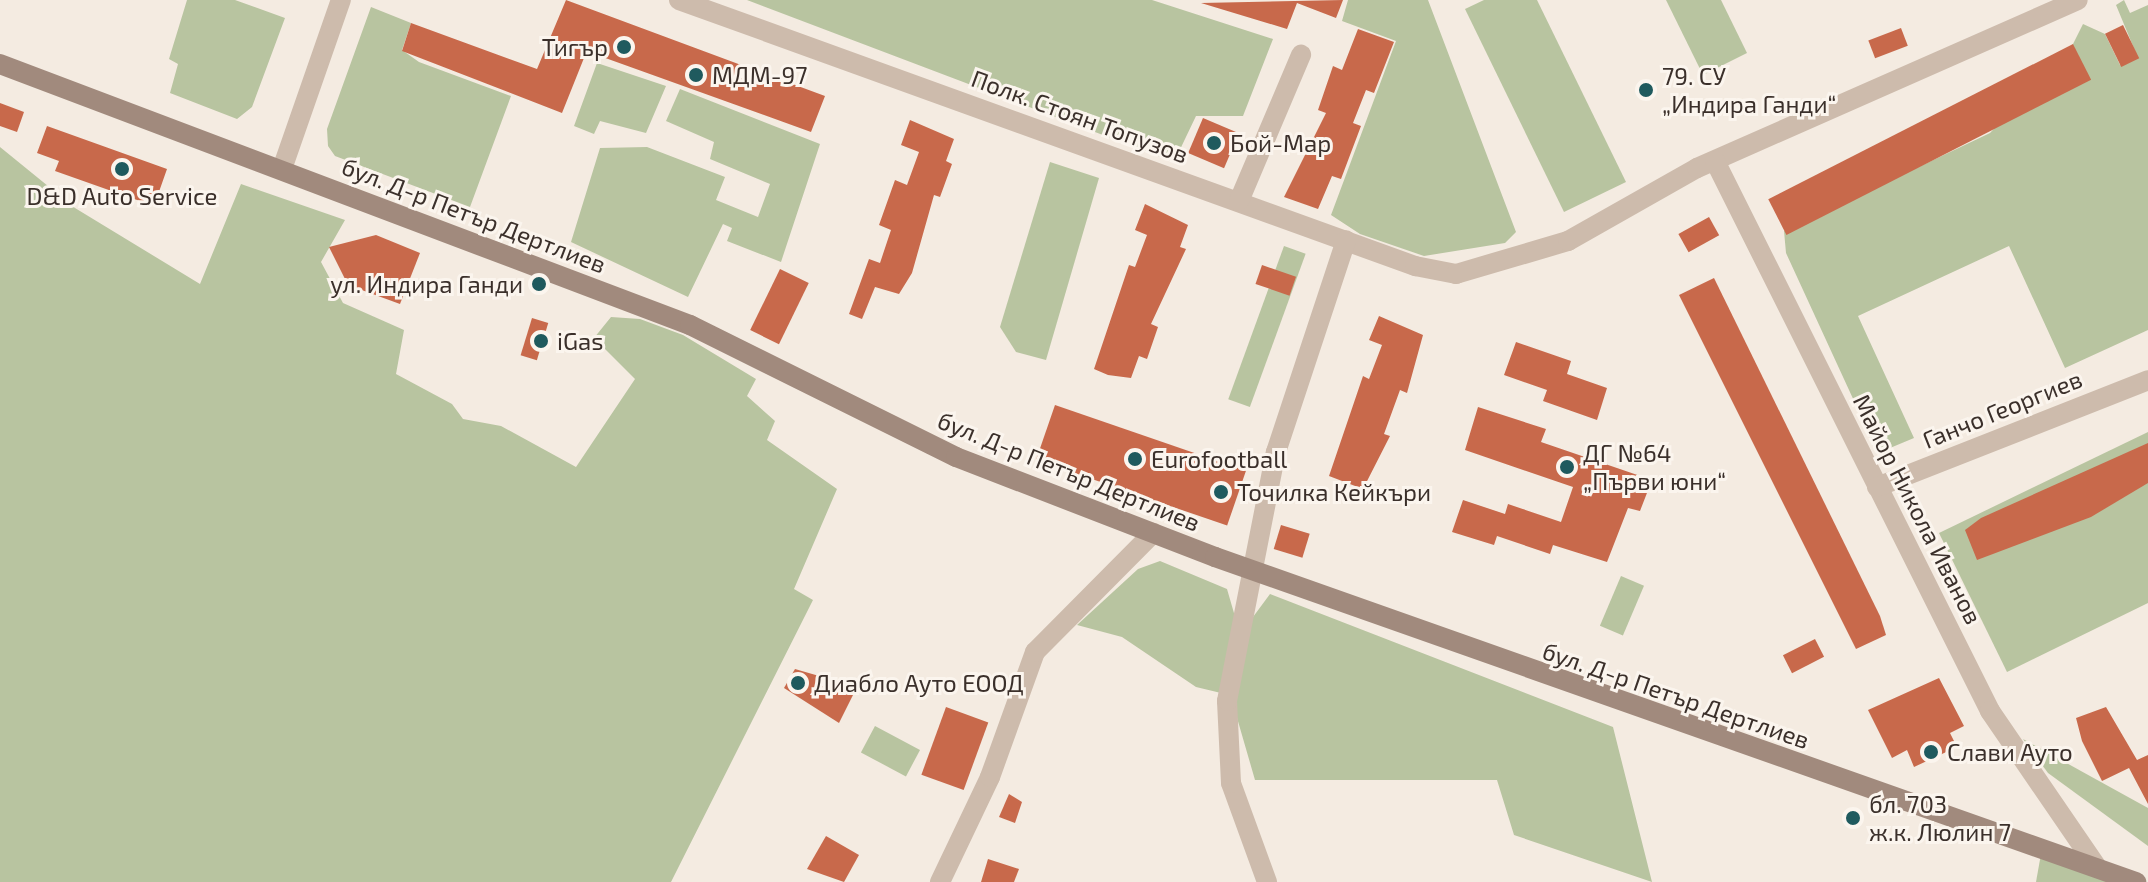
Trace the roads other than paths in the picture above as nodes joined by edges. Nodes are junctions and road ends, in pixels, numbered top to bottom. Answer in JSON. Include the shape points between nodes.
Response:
{"nodes":[{"id":1,"x":341,"y":0,"type":"edge"},
{"id":2,"x":679,"y":0,"type":"edge"},
{"id":3,"x":2077,"y":0,"type":"edge"},
{"id":4,"x":1301,"y":55,"type":"dead end"},
{"id":5,"x":0,"y":64,"type":"edge"},
{"id":6,"x":1715,"y":161,"type":"junction"},
{"id":7,"x":282,"y":169,"type":"junction"},
{"id":8,"x":1239,"y":201,"type":"junction"},
{"id":9,"x":1346,"y":240,"type":"junction"},
{"id":10,"x":2148,"y":380,"type":"edge"},
{"id":11,"x":1877,"y":487,"type":"junction"},
{"id":12,"x":1153,"y":533,"type":"junction"},
{"id":13,"x":1248,"y":569,"type":"junction"},
{"id":14,"x":2097,"y":867,"type":"junction"},
{"id":15,"x":940,"y":882,"type":"edge"},
{"id":16,"x":1267,"y":882,"type":"edge"},
{"id":17,"x":2136,"y":882,"type":"edge"}],
"edges":[{"from":1,"to":7,"type":"street"},
{"from":2,"to":8,"type":"street","name":"Полк. Стоян Топузов"},
{"from":3,"to":6,"type":"street","name":"Полк. Стоян Топузов"},
{"from":4,"to":8,"type":"street"},
{"from":5,"to":7,"type":"main road","name":"бул. Д-р Петър Дертлиев"},
{"from":6,"to":9,"type":"street","name":"Полк. Стоян Топузов","via":[[1568,241],[1494,267],[1456,274]]},
{"from":6,"to":11,"type":"street","name":"Майор Никола Иванов"},
{"from":7,"to":12,"type":"main road","name":"бул. Д-р Петър Дертлиев","via":[[690,325],[956,457]]},
{"from":8,"to":9,"type":"street","name":"Полк. Стоян Топузов"},
{"from":9,"to":13,"type":"street","via":[[1276,452]]},
{"from":10,"to":11,"type":"street","name":"Ганчо Георгиев"},
{"from":11,"to":14,"type":"street","name":"Майор Никола Иванов","via":[[1990,711]]},
{"from":12,"to":13,"type":"main road","name":"бул. Д-р Петър Дертлиев"},
{"from":12,"to":15,"type":"street","via":[[1035,652]]},
{"from":13,"to":14,"type":"main road","name":"бул. Д-р Петър Дертлиев"},
{"from":13,"to":16,"type":"street","via":[[1248,617],[1227,726],[1231,783]]},
{"from":14,"to":17,"type":"main road","name":"бул. Д-р Петър Дертлиев"}]}
